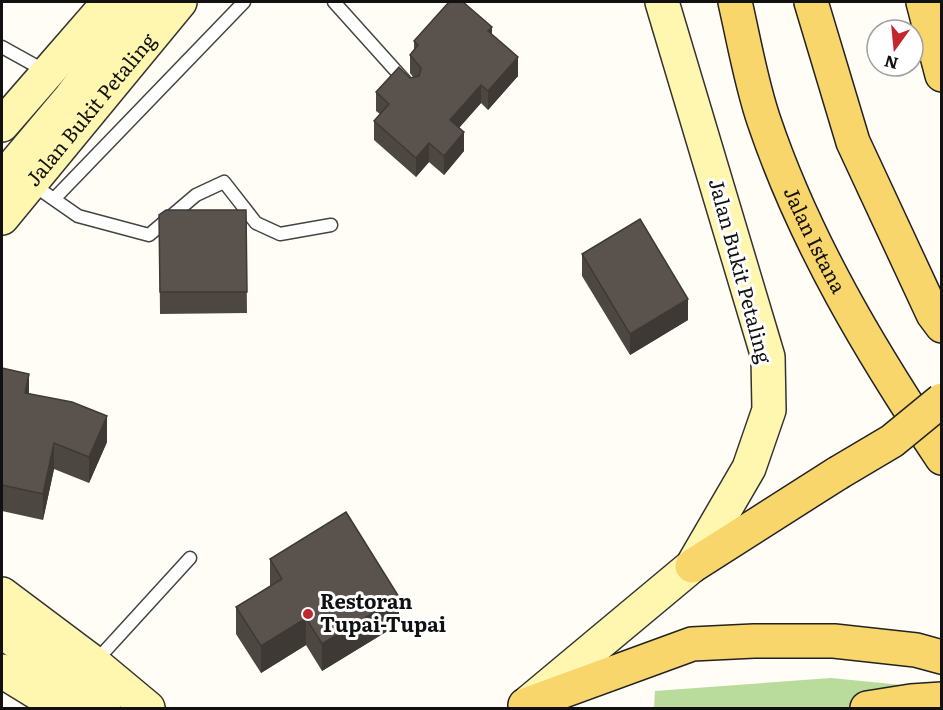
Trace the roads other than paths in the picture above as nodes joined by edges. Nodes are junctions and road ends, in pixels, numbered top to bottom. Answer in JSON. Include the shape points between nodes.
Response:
{"nodes":[{"id":1,"x":109,"y":2,"type":"edge"},
{"id":2,"x":143,"y":2,"type":"edge"},
{"id":3,"x":167,"y":2,"type":"edge"},
{"id":4,"x":180,"y":2,"type":"edge"},
{"id":5,"x":244,"y":2,"type":"edge"},
{"id":6,"x":334,"y":2,"type":"edge"},
{"id":7,"x":662,"y":2,"type":"edge"},
{"id":8,"x":735,"y":2,"type":"edge"},
{"id":9,"x":811,"y":2,"type":"edge"},
{"id":10,"x":923,"y":2,"type":"edge"},
{"id":11,"x":2,"y":47,"type":"edge"},
{"id":12,"x":48,"y":72,"type":"junction"},
{"id":13,"x":942,"y":75,"type":"edge"},
{"id":14,"x":413,"y":89,"type":"edge"},
{"id":15,"x":71,"y":97,"type":"junction"},
{"id":16,"x":2,"y":125,"type":"edge"},
{"id":17,"x":29,"y":187,"type":"edge"},
{"id":18,"x":2,"y":218,"type":"edge"},
{"id":19,"x":331,"y":225,"type":"dead end"},
{"id":20,"x":942,"y":326,"type":"edge"},
{"id":21,"x":942,"y":400,"type":"edge"},
{"id":22,"x":942,"y":458,"type":"edge"},
{"id":23,"x":190,"y":558,"type":"dead end"},
{"id":24,"x":692,"y":566,"type":"junction"},
{"id":25,"x":2,"y":594,"type":"edge"},
{"id":26,"x":7,"y":634,"type":"edge"},
{"id":27,"x":942,"y":657,"type":"edge"},
{"id":28,"x":94,"y":663,"type":"junction"},
{"id":29,"x":2,"y":671,"type":"edge"},
{"id":30,"x":942,"y":699,"type":"edge"},
{"id":31,"x":523,"y":707,"type":"edge"},
{"id":32,"x":62,"y":708,"type":"edge"},
{"id":33,"x":104,"y":708,"type":"edge"},
{"id":34,"x":148,"y":708,"type":"edge"},
{"id":35,"x":867,"y":708,"type":"edge"}],
"edges":[{"from":1,"to":12,"type":"main road"},
{"from":2,"to":15,"type":"main road"},
{"from":3,"to":15,"type":"main road"},
{"from":4,"to":17,"type":"main road","name":"Jalan Bukit Petaling"},
{"from":5,"to":17,"type":"lane"},
{"from":6,"to":14,"type":"lane"},
{"from":7,"to":24,"type":"main road","name":"Jalan Bukit Petaling","via":[[768,357],[769,410],[749,468]]},
{"from":8,"to":22,"type":"main road","name":"Jalan Istana","via":[[763,120],[798,206],[840,296],[893,386]]},
{"from":9,"to":20,"type":"main road","via":[[853,142]]},
{"from":10,"to":13,"type":"main road"},
{"from":11,"to":12,"type":"lane"},
{"from":12,"to":16,"type":"main road"},
{"from":15,"to":17,"type":"main road"},
{"from":17,"to":18,"type":"main road","name":"Jalan Bukit Petaling"},
{"from":17,"to":19,"type":"lane","via":[[78,216],[150,235],[196,195],[224,182],[256,223],[280,234]]},
{"from":21,"to":24,"type":"main road","bridge":true,"via":[[892,441]]},
{"from":23,"to":28,"type":"lane"},
{"from":24,"to":31,"type":"main road"},
{"from":25,"to":28,"type":"main road"},
{"from":26,"to":33,"type":"main road"},
{"from":27,"to":31,"type":"main road","via":[[916,650],[834,642],[692,644]]},
{"from":28,"to":34,"type":"main road"},
{"from":29,"to":32,"type":"main road"},
{"from":30,"to":35,"type":"main road"}]}
